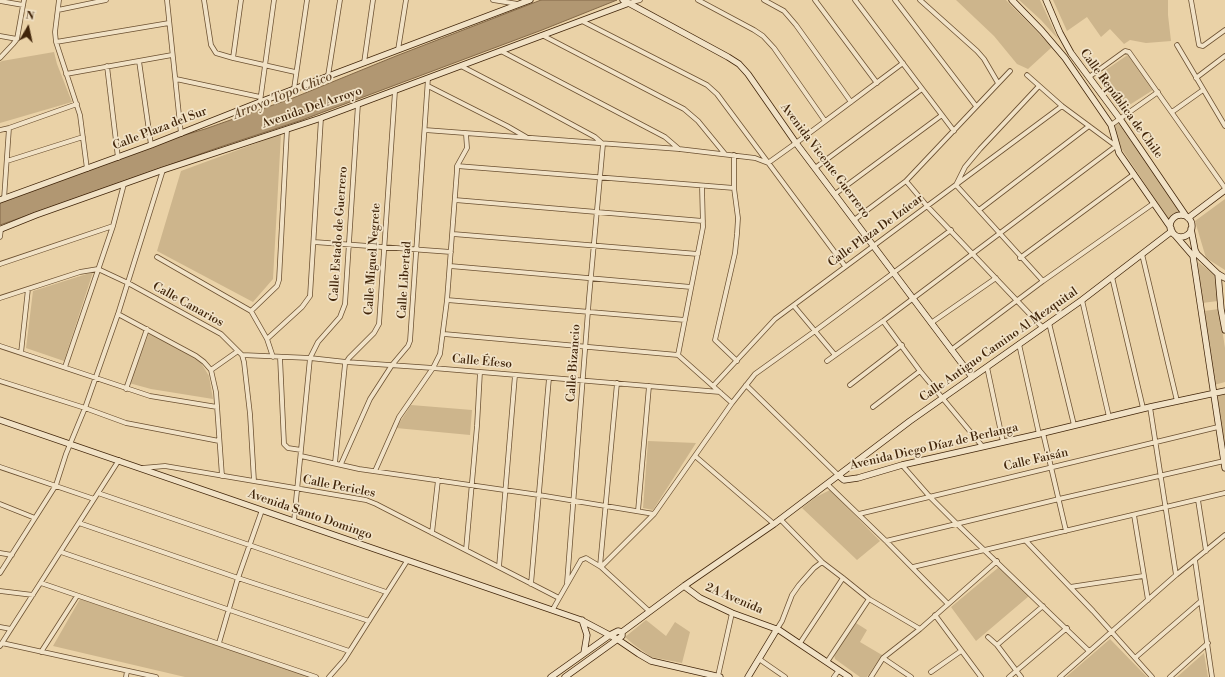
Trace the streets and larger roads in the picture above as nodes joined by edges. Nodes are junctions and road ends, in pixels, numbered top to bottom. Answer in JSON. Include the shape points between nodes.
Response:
{"nodes":[{"id":1,"x":58,"y":0,"type":"edge"},
{"id":2,"x":106,"y":0,"type":"edge"},
{"id":3,"x":167,"y":0,"type":"edge"},
{"id":4,"x":204,"y":0,"type":"edge"},
{"id":5,"x":241,"y":0,"type":"edge"},
{"id":6,"x":274,"y":0,"type":"edge"},
{"id":7,"x":307,"y":0,"type":"edge"},
{"id":8,"x":340,"y":0,"type":"edge"},
{"id":9,"x":373,"y":0,"type":"edge"},
{"id":10,"x":406,"y":0,"type":"edge"},
{"id":11,"x":493,"y":0,"type":"edge"},
{"id":12,"x":530,"y":0,"type":"edge"},
{"id":13,"x":640,"y":0,"type":"edge"},
{"id":14,"x":698,"y":0,"type":"edge"},
{"id":15,"x":764,"y":0,"type":"edge"},
{"id":16,"x":815,"y":0,"type":"edge"},
{"id":17,"x":855,"y":0,"type":"edge"},
{"id":18,"x":895,"y":0,"type":"edge"},
{"id":19,"x":920,"y":0,"type":"edge"},
{"id":20,"x":1012,"y":0,"type":"edge"},
{"id":21,"x":1046,"y":0,"type":"edge"},
{"id":22,"x":1191,"y":0,"type":"edge"},
{"id":23,"x":0,"y":1,"type":"edge"},
{"id":24,"x":24,"y":2,"type":"edge"},
{"id":25,"x":626,"y":2,"type":"edge"},
{"id":26,"x":519,"y":4,"type":"junction"},
{"id":27,"x":58,"y":10,"type":"junction"},
{"id":28,"x":582,"y":20,"type":"junction"},
{"id":29,"x":169,"y":23,"type":"junction"},
{"id":30,"x":1225,"y":30,"type":"edge"},
{"id":31,"x":0,"y":36,"type":"edge"},
{"id":32,"x":542,"y":36,"type":"junction"},
{"id":33,"x":17,"y":38,"type":"junction"},
{"id":34,"x":56,"y":42,"type":"junction"},
{"id":35,"x":1177,"y":45,"type":"dead end"},
{"id":36,"x":398,"y":50,"type":"junction"},
{"id":37,"x":501,"y":51,"type":"junction"},
{"id":38,"x":172,"y":54,"type":"junction"},
{"id":39,"x":1225,"y":56,"type":"edge"},
{"id":40,"x":0,"y":58,"type":"edge"},
{"id":41,"x":233,"y":58,"type":"junction"},
{"id":42,"x":139,"y":61,"type":"junction"},
{"id":43,"x":364,"y":63,"type":"junction"},
{"id":44,"x":903,"y":63,"type":"junction"},
{"id":45,"x":107,"y":66,"type":"junction"},
{"id":46,"x":264,"y":66,"type":"junction"},
{"id":47,"x":460,"y":66,"type":"junction"},
{"id":48,"x":1010,"y":71,"type":"dead end"},
{"id":49,"x":295,"y":72,"type":"junction"},
{"id":50,"x":66,"y":74,"type":"junction"},
{"id":51,"x":1027,"y":75,"type":"dead end"},
{"id":52,"x":328,"y":76,"type":"junction"},
{"id":53,"x":1089,"y":77,"type":"junction"},
{"id":54,"x":428,"y":78,"type":"junction"},
{"id":55,"x":1196,"y":78,"type":"junction"},
{"id":56,"x":176,"y":79,"type":"junction"},
{"id":57,"x":877,"y":83,"type":"junction"},
{"id":58,"x":998,"y":83,"type":"junction"},
{"id":59,"x":428,"y":86,"type":"junction"},
{"id":60,"x":1039,"y":86,"type":"junction"},
{"id":61,"x":294,"y":89,"type":"junction"},
{"id":62,"x":922,"y":90,"type":"junction"},
{"id":63,"x":1204,"y":90,"type":"junction"},
{"id":64,"x":395,"y":91,"type":"junction"},
{"id":65,"x":1158,"y":92,"type":"junction"},
{"id":66,"x":260,"y":99,"type":"junction"},
{"id":67,"x":851,"y":102,"type":"junction"},
{"id":68,"x":76,"y":104,"type":"junction"},
{"id":69,"x":358,"y":104,"type":"junction"},
{"id":70,"x":976,"y":106,"type":"junction"},
{"id":71,"x":1062,"y":106,"type":"junction"},
{"id":72,"x":1172,"y":112,"type":"junction"},
{"id":73,"x":942,"y":115,"type":"junction"},
{"id":74,"x":321,"y":118,"type":"junction"},
{"id":75,"x":1120,"y":119,"type":"junction"},
{"id":76,"x":826,"y":121,"type":"junction"},
{"id":77,"x":1111,"y":125,"type":"junction"},
{"id":78,"x":1089,"y":126,"type":"junction"},
{"id":79,"x":1225,"y":126,"type":"edge"},
{"id":80,"x":9,"y":128,"type":"junction"},
{"id":81,"x":287,"y":129,"type":"junction"},
{"id":82,"x":0,"y":130,"type":"edge"},
{"id":83,"x":425,"y":130,"type":"junction"},
{"id":84,"x":954,"y":131,"type":"junction"},
{"id":85,"x":181,"y":134,"type":"junction"},
{"id":86,"x":466,"y":134,"type":"junction"},
{"id":87,"x":82,"y":137,"type":"junction"},
{"id":88,"x":528,"y":138,"type":"junction"},
{"id":89,"x":796,"y":143,"type":"junction"},
{"id":90,"x":603,"y":144,"type":"junction"},
{"id":91,"x":151,"y":146,"type":"junction"},
{"id":92,"x":1116,"y":146,"type":"junction"},
{"id":93,"x":679,"y":149,"type":"junction"},
{"id":94,"x":724,"y":154,"type":"junction"},
{"id":95,"x":734,"y":155,"type":"junction"},
{"id":96,"x":118,"y":158,"type":"junction"},
{"id":97,"x":7,"y":162,"type":"junction"},
{"id":98,"x":768,"y":163,"type":"junction"},
{"id":99,"x":457,"y":166,"type":"junction"},
{"id":100,"x":815,"y":168,"type":"junction"},
{"id":101,"x":87,"y":170,"type":"junction"},
{"id":102,"x":163,"y":170,"type":"junction"},
{"id":103,"x":1134,"y":174,"type":"junction"},
{"id":104,"x":600,"y":178,"type":"junction"},
{"id":105,"x":906,"y":181,"type":"junction"},
{"id":106,"x":124,"y":184,"type":"junction"},
{"id":107,"x":956,"y":185,"type":"junction"},
{"id":108,"x":702,"y":186,"type":"junction"},
{"id":109,"x":734,"y":188,"type":"junction"},
{"id":110,"x":1225,"y":189,"type":"edge"},
{"id":111,"x":835,"y":194,"type":"junction"},
{"id":112,"x":2,"y":200,"type":"edge"},
{"id":113,"x":455,"y":200,"type":"junction"},
{"id":114,"x":1154,"y":203,"type":"junction"},
{"id":115,"x":927,"y":206,"type":"junction"},
{"id":116,"x":979,"y":210,"type":"junction"},
{"id":117,"x":597,"y":212,"type":"junction"},
{"id":118,"x":1187,"y":217,"type":"junction"},
{"id":119,"x":854,"y":220,"type":"junction"},
{"id":120,"x":703,"y":221,"type":"junction"},
{"id":121,"x":113,"y":226,"type":"junction"},
{"id":122,"x":1,"y":229,"type":"edge"},
{"id":123,"x":1191,"y":229,"type":"junction"},
{"id":124,"x":950,"y":230,"type":"junction"},
{"id":125,"x":1172,"y":231,"type":"junction"},
{"id":126,"x":453,"y":234,"type":"junction"},
{"id":127,"x":999,"y":234,"type":"junction"},
{"id":128,"x":0,"y":237,"type":"edge"},
{"id":129,"x":314,"y":242,"type":"junction"},
{"id":130,"x":349,"y":245,"type":"junction"},
{"id":131,"x":594,"y":246,"type":"junction"},
{"id":132,"x":874,"y":246,"type":"junction"},
{"id":133,"x":384,"y":247,"type":"junction"},
{"id":134,"x":417,"y":249,"type":"junction"},
{"id":135,"x":451,"y":252,"type":"junction"},
{"id":136,"x":973,"y":253,"type":"junction"},
{"id":137,"x":698,"y":254,"type":"junction"},
{"id":138,"x":1142,"y":254,"type":"junction"},
{"id":139,"x":1195,"y":255,"type":"junction"},
{"id":140,"x":157,"y":257,"type":"dead end"},
{"id":141,"x":1020,"y":258,"type":"junction"},
{"id":142,"x":0,"y":264,"type":"edge"},
{"id":143,"x":450,"y":266,"type":"junction"},
{"id":144,"x":845,"y":266,"type":"junction"},
{"id":145,"x":98,"y":269,"type":"junction"},
{"id":146,"x":893,"y":272,"type":"junction"},
{"id":147,"x":1218,"y":274,"type":"junction"},
{"id":148,"x":1112,"y":277,"type":"junction"},
{"id":149,"x":996,"y":278,"type":"junction"},
{"id":150,"x":1225,"y":278,"type":"edge"},
{"id":151,"x":591,"y":279,"type":"junction"},
{"id":152,"x":1043,"y":281,"type":"junction"},
{"id":153,"x":128,"y":283,"type":"junction"},
{"id":154,"x":691,"y":287,"type":"junction"},
{"id":155,"x":28,"y":289,"type":"junction"},
{"id":156,"x":0,"y":298,"type":"edge"},
{"id":157,"x":912,"y":298,"type":"junction"},
{"id":158,"x":447,"y":300,"type":"junction"},
{"id":159,"x":1082,"y":300,"type":"junction"},
{"id":160,"x":1018,"y":301,"type":"junction"},
{"id":161,"x":794,"y":306,"type":"junction"},
{"id":162,"x":251,"y":311,"type":"junction"},
{"id":163,"x":588,"y":313,"type":"junction"},
{"id":164,"x":118,"y":314,"type":"junction"},
{"id":165,"x":685,"y":320,"type":"junction"},
{"id":166,"x":883,"y":321,"type":"junction"},
{"id":167,"x":931,"y":323,"type":"junction"},
{"id":168,"x":1049,"y":323,"type":"junction"},
{"id":169,"x":1042,"y":327,"type":"junction"},
{"id":170,"x":147,"y":329,"type":"junction"},
{"id":171,"x":1225,"y":330,"type":"edge"},
{"id":172,"x":815,"y":331,"type":"junction"},
{"id":173,"x":444,"y":334,"type":"junction"},
{"id":174,"x":267,"y":339,"type":"junction"},
{"id":175,"x":1019,"y":344,"type":"junction"},
{"id":176,"x":902,"y":345,"type":"junction"},
{"id":177,"x":0,"y":346,"type":"edge"},
{"id":178,"x":585,"y":346,"type":"junction"},
{"id":179,"x":951,"y":350,"type":"junction"},
{"id":180,"x":238,"y":351,"type":"junction"},
{"id":181,"x":21,"y":353,"type":"junction"},
{"id":182,"x":242,"y":355,"type":"junction"},
{"id":183,"x":678,"y":355,"type":"junction"},
{"id":184,"x":835,"y":355,"type":"junction"},
{"id":185,"x":273,"y":357,"type":"junction"},
{"id":186,"x":280,"y":357,"type":"junction"},
{"id":187,"x":310,"y":358,"type":"junction"},
{"id":188,"x":737,"y":361,"type":"junction"},
{"id":189,"x":827,"y":361,"type":"dead end"},
{"id":190,"x":346,"y":362,"type":"junction"},
{"id":191,"x":392,"y":365,"type":"junction"},
{"id":192,"x":65,"y":367,"type":"junction"},
{"id":193,"x":987,"y":367,"type":"junction"},
{"id":194,"x":433,"y":368,"type":"junction"},
{"id":195,"x":211,"y":370,"type":"junction"},
{"id":196,"x":920,"y":371,"type":"junction"},
{"id":197,"x":480,"y":372,"type":"junction"},
{"id":198,"x":515,"y":375,"type":"junction"},
{"id":199,"x":972,"y":377,"type":"junction"},
{"id":200,"x":96,"y":378,"type":"junction"},
{"id":201,"x":549,"y":378,"type":"junction"},
{"id":202,"x":583,"y":380,"type":"junction"},
{"id":203,"x":0,"y":381,"type":"edge"},
{"id":204,"x":617,"y":383,"type":"junction"},
{"id":205,"x":746,"y":385,"type":"junction"},
{"id":206,"x":850,"y":385,"type":"dead end"},
{"id":207,"x":650,"y":386,"type":"junction"},
{"id":208,"x":713,"y":386,"type":"junction"},
{"id":209,"x":126,"y":389,"type":"junction"},
{"id":210,"x":1225,"y":390,"type":"edge"},
{"id":211,"x":720,"y":392,"type":"junction"},
{"id":212,"x":1213,"y":393,"type":"junction"},
{"id":213,"x":942,"y":399,"type":"junction"},
{"id":214,"x":1177,"y":401,"type":"junction"},
{"id":215,"x":732,"y":403,"type":"junction"},
{"id":216,"x":1150,"y":406,"type":"junction"},
{"id":217,"x":217,"y":407,"type":"junction"},
{"id":218,"x":873,"y":407,"type":"dead end"},
{"id":219,"x":85,"y":408,"type":"junction"},
{"id":220,"x":1142,"y":408,"type":"junction"},
{"id":221,"x":1109,"y":417,"type":"junction"},
{"id":222,"x":0,"y":420,"type":"edge"},
{"id":223,"x":1074,"y":425,"type":"junction"},
{"id":224,"x":1218,"y":427,"type":"junction"},
{"id":225,"x":1041,"y":434,"type":"junction"},
{"id":226,"x":219,"y":441,"type":"junction"},
{"id":227,"x":1003,"y":442,"type":"junction"},
{"id":228,"x":1156,"y":443,"type":"junction"},
{"id":229,"x":71,"y":444,"type":"junction"},
{"id":230,"x":983,"y":447,"type":"junction"},
{"id":231,"x":301,"y":450,"type":"junction"},
{"id":232,"x":301,"y":456,"type":"junction"},
{"id":233,"x":695,"y":456,"type":"junction"},
{"id":234,"x":119,"y":460,"type":"junction"},
{"id":235,"x":335,"y":463,"type":"junction"},
{"id":236,"x":342,"y":464,"type":"junction"},
{"id":237,"x":1224,"y":464,"type":"edge"},
{"id":238,"x":902,"y":465,"type":"junction"},
{"id":239,"x":0,"y":467,"type":"edge"},
{"id":240,"x":1051,"y":467,"type":"junction"},
{"id":241,"x":142,"y":468,"type":"junction"},
{"id":242,"x":376,"y":471,"type":"junction"},
{"id":243,"x":222,"y":476,"type":"junction"},
{"id":244,"x":839,"y":476,"type":"junction"},
{"id":245,"x":1160,"y":476,"type":"junction"},
{"id":246,"x":438,"y":480,"type":"junction"},
{"id":247,"x":254,"y":481,"type":"junction"},
{"id":248,"x":827,"y":484,"type":"junction"},
{"id":249,"x":56,"y":485,"type":"junction"},
{"id":250,"x":471,"y":485,"type":"junction"},
{"id":251,"x":297,"y":489,"type":"junction"},
{"id":252,"x":506,"y":490,"type":"junction"},
{"id":253,"x":98,"y":493,"type":"junction"},
{"id":254,"x":1225,"y":493,"type":"edge"},
{"id":255,"x":539,"y":495,"type":"junction"},
{"id":256,"x":930,"y":497,"type":"junction"},
{"id":257,"x":94,"y":499,"type":"junction"},
{"id":258,"x":1059,"y":499,"type":"junction"},
{"id":259,"x":573,"y":500,"type":"junction"},
{"id":260,"x":1198,"y":500,"type":"junction"},
{"id":261,"x":606,"y":505,"type":"junction"},
{"id":262,"x":1,"y":506,"type":"edge"},
{"id":263,"x":1165,"y":508,"type":"junction"},
{"id":264,"x":262,"y":510,"type":"junction"},
{"id":265,"x":638,"y":511,"type":"junction"},
{"id":266,"x":654,"y":514,"type":"junction"},
{"id":267,"x":859,"y":514,"type":"junction"},
{"id":268,"x":1134,"y":515,"type":"junction"},
{"id":269,"x":35,"y":518,"type":"junction"},
{"id":270,"x":780,"y":520,"type":"junction"},
{"id":271,"x":294,"y":521,"type":"junction"},
{"id":272,"x":79,"y":523,"type":"junction"},
{"id":273,"x":956,"y":523,"type":"junction"},
{"id":274,"x":774,"y":524,"type":"junction"},
{"id":275,"x":1066,"y":531,"type":"junction"},
{"id":276,"x":432,"y":533,"type":"junction"},
{"id":277,"x":1225,"y":535,"type":"edge"},
{"id":278,"x":886,"y":541,"type":"junction"},
{"id":279,"x":1026,"y":541,"type":"junction"},
{"id":280,"x":250,"y":544,"type":"junction"},
{"id":281,"x":466,"y":550,"type":"junction"},
{"id":282,"x":984,"y":550,"type":"junction"},
{"id":283,"x":1206,"y":551,"type":"junction"},
{"id":284,"x":61,"y":552,"type":"junction"},
{"id":285,"x":0,"y":553,"type":"edge"},
{"id":286,"x":12,"y":555,"type":"junction"},
{"id":287,"x":1195,"y":560,"type":"junction"},
{"id":288,"x":407,"y":561,"type":"junction"},
{"id":289,"x":997,"y":561,"type":"junction"},
{"id":290,"x":822,"y":562,"type":"junction"},
{"id":291,"x":499,"y":567,"type":"junction"},
{"id":292,"x":600,"y":567,"type":"junction"},
{"id":293,"x":913,"y":567,"type":"junction"},
{"id":294,"x":0,"y":573,"type":"edge"},
{"id":295,"x":1176,"y":575,"type":"junction"},
{"id":296,"x":1144,"y":576,"type":"junction"},
{"id":297,"x":238,"y":578,"type":"junction"},
{"id":298,"x":843,"y":578,"type":"junction"},
{"id":299,"x":41,"y":583,"type":"junction"},
{"id":300,"x":567,"y":583,"type":"junction"},
{"id":301,"x":532,"y":584,"type":"junction"},
{"id":302,"x":684,"y":586,"type":"junction"},
{"id":303,"x":1070,"y":587,"type":"junction"},
{"id":304,"x":0,"y":591,"type":"edge"},
{"id":305,"x":386,"y":592,"type":"junction"},
{"id":306,"x":33,"y":596,"type":"junction"},
{"id":307,"x":77,"y":596,"type":"junction"},
{"id":308,"x":559,"y":598,"type":"junction"},
{"id":309,"x":869,"y":599,"type":"junction"},
{"id":310,"x":1148,"y":600,"type":"junction"},
{"id":311,"x":1202,"y":601,"type":"junction"},
{"id":312,"x":948,"y":604,"type":"junction"},
{"id":313,"x":1043,"y":606,"type":"junction"},
{"id":314,"x":229,"y":609,"type":"junction"},
{"id":315,"x":553,"y":609,"type":"junction"},
{"id":316,"x":649,"y":611,"type":"junction"},
{"id":317,"x":732,"y":613,"type":"junction"},
{"id":318,"x":936,"y":615,"type":"junction"},
{"id":319,"x":582,"y":620,"type":"junction"},
{"id":320,"x":369,"y":621,"type":"junction"},
{"id":321,"x":0,"y":627,"type":"edge"},
{"id":322,"x":11,"y":628,"type":"junction"},
{"id":323,"x":1067,"y":628,"type":"junction"},
{"id":324,"x":777,"y":629,"type":"junction"},
{"id":325,"x":920,"y":629,"type":"junction"},
{"id":326,"x":622,"y":632,"type":"junction"},
{"id":327,"x":1112,"y":632,"type":"junction"},
{"id":328,"x":610,"y":635,"type":"junction"},
{"id":329,"x":988,"y":637,"type":"dead end"},
{"id":330,"x":617,"y":639,"type":"junction"},
{"id":331,"x":219,"y":643,"type":"junction"},
{"id":332,"x":800,"y":643,"type":"junction"},
{"id":333,"x":1208,"y":643,"type":"junction"},
{"id":334,"x":1,"y":645,"type":"edge"},
{"id":335,"x":996,"y":645,"type":"junction"},
{"id":336,"x":349,"y":651,"type":"junction"},
{"id":337,"x":961,"y":651,"type":"junction"},
{"id":338,"x":1090,"y":651,"type":"junction"},
{"id":339,"x":41,"y":652,"type":"junction"},
{"id":340,"x":584,"y":654,"type":"junction"},
{"id":341,"x":883,"y":658,"type":"junction"},
{"id":342,"x":1135,"y":658,"type":"junction"},
{"id":343,"x":759,"y":659,"type":"junction"},
{"id":344,"x":827,"y":662,"type":"junction"},
{"id":345,"x":839,"y":670,"type":"junction"},
{"id":346,"x":127,"y":671,"type":"junction"},
{"id":347,"x":1016,"y":671,"type":"junction"},
{"id":348,"x":931,"y":672,"type":"dead end"},
{"id":349,"x":126,"y":677,"type":"edge"},
{"id":350,"x":156,"y":677,"type":"edge"},
{"id":351,"x":316,"y":677,"type":"edge"},
{"id":352,"x":329,"y":677,"type":"edge"},
{"id":353,"x":551,"y":677,"type":"edge"},
{"id":354,"x":565,"y":677,"type":"edge"},
{"id":355,"x":719,"y":677,"type":"edge"},
{"id":356,"x":748,"y":677,"type":"edge"},
{"id":357,"x":785,"y":677,"type":"edge"},
{"id":358,"x":834,"y":677,"type":"edge"},
{"id":359,"x":849,"y":677,"type":"edge"},
{"id":360,"x":870,"y":677,"type":"edge"},
{"id":361,"x":911,"y":677,"type":"edge"},
{"id":362,"x":981,"y":677,"type":"edge"},
{"id":363,"x":1009,"y":677,"type":"edge"},
{"id":364,"x":1021,"y":677,"type":"edge"},
{"id":365,"x":1060,"y":677,"type":"edge"},
{"id":366,"x":1152,"y":677,"type":"edge"},
{"id":367,"x":1170,"y":677,"type":"edge"},
{"id":368,"x":1212,"y":677,"type":"edge"}],
"edges":[{"from":1,"to":27,"type":"street"},
{"from":2,"to":27,"type":"street"},
{"from":3,"to":29,"type":"street"},
{"from":4,"to":41,"type":"street","via":[[213,48],[219,54]]},
{"from":5,"to":41,"type":"street"},
{"from":6,"to":46,"type":"street"},
{"from":7,"to":49,"type":"street"},
{"from":8,"to":52,"type":"street"},
{"from":9,"to":43,"type":"street"},
{"from":10,"to":36,"type":"street"},
{"from":11,"to":26,"type":"street"},
{"from":12,"to":26,"type":"street","name":"Calle Plaza del Sur"},
{"from":13,"to":25,"type":"street"},
{"from":14,"to":76,"type":"street","via":[[763,36]]},
{"from":15,"to":67,"type":"street","via":[[780,8],[792,20]]},
{"from":16,"to":57,"type":"street"},
{"from":17,"to":44,"type":"street"},
{"from":18,"to":70,"type":"street"},
{"from":19,"to":58,"type":"street","via":[[977,51]]},
{"from":20,"to":77,"type":"street","name":"Calle República de Chile","via":[[1058,49]]},
{"from":21,"to":53,"type":"street","name":"Calle República de Chile","via":[[1066,45]]},
{"from":22,"to":30,"type":"street","via":[[1199,45],[1203,46]]},
{"from":23,"to":24,"type":"street"},
{"from":24,"to":33,"type":"street"},
{"from":25,"to":28,"type":"street","name":"Avenida Del Arroyo"},
{"from":25,"to":89,"type":"street","name":"Avenida Vicente Guerrero","via":[[738,64],[748,74]]},
{"from":26,"to":36,"type":"street","name":"Calle Plaza del Sur"},
{"from":27,"to":34,"type":"street"},
{"from":28,"to":32,"type":"street","name":"Avenida Del Arroyo"},
{"from":28,"to":98,"type":"street","via":[[706,85],[718,94]]},
{"from":29,"to":34,"type":"street"},
{"from":29,"to":38,"type":"street"},
{"from":31,"to":33,"type":"street"},
{"from":32,"to":37,"type":"street","name":"Avenida Del Arroyo"},
{"from":32,"to":94,"type":"street","via":[[684,109],[698,121]]},
{"from":33,"to":40,"type":"street"},
{"from":34,"to":50,"type":"street"},
{"from":35,"to":55,"type":"street"},
{"from":36,"to":43,"type":"street","name":"Calle Plaza del Sur"},
{"from":37,"to":47,"type":"street","name":"Avenida Del Arroyo"},
{"from":37,"to":93,"type":"street","via":[[659,133]]},
{"from":38,"to":42,"type":"street"},
{"from":38,"to":56,"type":"street"},
{"from":39,"to":55,"type":"street"},
{"from":41,"to":46,"type":"street"},
{"from":42,"to":45,"type":"street"},
{"from":42,"to":91,"type":"street"},
{"from":43,"to":52,"type":"street","name":"Calle Plaza del Sur"},
{"from":44,"to":57,"type":"street"},
{"from":44,"to":62,"type":"street"},
{"from":45,"to":50,"type":"street"},
{"from":45,"to":96,"type":"street"},
{"from":46,"to":49,"type":"street"},
{"from":46,"to":66,"type":"street"},
{"from":47,"to":54,"type":"street","name":"Avenida Del Arroyo"},
{"from":47,"to":90,"type":"street","via":[[541,107]]},
{"from":48,"to":58,"type":"street"},
{"from":49,"to":61,"type":"street"},
{"from":50,"to":68,"type":"street"},
{"from":51,"to":60,"type":"street"},
{"from":52,"to":61,"type":"street","name":"Calle Plaza del Sur"},
{"from":53,"to":65,"type":"street","via":[[1128,51]]},
{"from":53,"to":75,"type":"street","name":"Calle República de Chile"},
{"from":54,"to":59,"type":"street","name":"Calle Libertad"},
{"from":54,"to":64,"type":"street","name":"Avenida Del Arroyo"},
{"from":55,"to":63,"type":"street"},
{"from":56,"to":66,"type":"street"},
{"from":56,"to":85,"type":"street"},
{"from":57,"to":67,"type":"street"},
{"from":58,"to":70,"type":"street"},
{"from":59,"to":83,"type":"street","name":"Calle Libertad"},
{"from":59,"to":88,"type":"street"},
{"from":60,"to":71,"type":"street"},
{"from":60,"to":107,"type":"street","via":[[980,149],[965,167]]},
{"from":61,"to":66,"type":"street","name":"Calle Plaza del Sur"},
{"from":62,"to":73,"type":"street"},
{"from":62,"to":100,"type":"street"},
{"from":63,"to":72,"type":"street"},
{"from":63,"to":79,"type":"street"},
{"from":64,"to":69,"type":"street","name":"Avenida Del Arroyo"},
{"from":64,"to":133,"type":"street","name":"Calle Miguel Negrete"},
{"from":65,"to":72,"type":"street"},
{"from":65,"to":75,"type":"street"},
{"from":66,"to":85,"type":"street","name":"Calle Plaza del Sur"},
{"from":67,"to":76,"type":"street"},
{"from":68,"to":80,"type":"street"},
{"from":68,"to":87,"type":"street"},
{"from":69,"to":74,"type":"street","name":"Avenida Del Arroyo"},
{"from":69,"to":130,"type":"street","name":"Calle Estado de Guerrero"},
{"from":70,"to":84,"type":"street"},
{"from":71,"to":78,"type":"street"},
{"from":71,"to":107,"type":"street","name":"Calle Plaza De Izúcar"},
{"from":72,"to":110,"type":"street"},
{"from":73,"to":84,"type":"street"},
{"from":73,"to":111,"type":"street"},
{"from":74,"to":81,"type":"street","name":"Avenida Del Arroyo"},
{"from":74,"to":129,"type":"street"},
{"from":75,"to":77,"type":"street"},
{"from":75,"to":118,"type":"street","name":"Calle República de Chile"},
{"from":76,"to":89,"type":"street"},
{"from":77,"to":92,"type":"street","name":"Calle República de Chile"},
{"from":78,"to":92,"type":"street"},
{"from":78,"to":116,"type":"street"},
{"from":80,"to":82,"type":"street"},
{"from":80,"to":97,"type":"street"},
{"from":81,"to":102,"type":"street","name":"Avenida Del Arroyo"},
{"from":81,"to":162,"type":"street","via":[[279,280],[277,286]]},
{"from":83,"to":86,"type":"street"},
{"from":83,"to":134,"type":"street","name":"Calle Libertad"},
{"from":84,"to":105,"type":"street"},
{"from":85,"to":91,"type":"street","name":"Calle Plaza del Sur"},
{"from":86,"to":88,"type":"street"},
{"from":86,"to":99,"type":"street","via":[[466,148]]},
{"from":87,"to":97,"type":"street"},
{"from":87,"to":101,"type":"street"},
{"from":88,"to":90,"type":"street"},
{"from":89,"to":98,"type":"street"},
{"from":89,"to":100,"type":"street","name":"Avenida Vicente Guerrero"},
{"from":90,"to":93,"type":"street"},
{"from":90,"to":104,"type":"street","name":"Calle Bizancio"},
{"from":91,"to":96,"type":"street","name":"Calle Plaza del Sur"},
{"from":92,"to":103,"type":"street","name":"Calle República de Chile"},
{"from":92,"to":127,"type":"street"},
{"from":93,"to":94,"type":"street"},
{"from":94,"to":95,"type":"street"},
{"from":95,"to":98,"type":"street"},
{"from":95,"to":109,"type":"street"},
{"from":96,"to":101,"type":"street","name":"Calle Plaza del Sur"},
{"from":97,"to":112,"type":"street"},
{"from":98,"to":144,"type":"street"},
{"from":99,"to":104,"type":"street"},
{"from":99,"to":113,"type":"street"},
{"from":100,"to":111,"type":"street","name":"Avenida Vicente Guerrero"},
{"from":101,"to":112,"type":"street","name":"Calle Plaza del Sur"},
{"from":102,"to":106,"type":"street","name":"Avenida Del Arroyo"},
{"from":102,"to":153,"type":"street"},
{"from":103,"to":114,"type":"street","name":"Calle República de Chile"},
{"from":103,"to":141,"type":"street"},
{"from":104,"to":108,"type":"street"},
{"from":104,"to":117,"type":"street","name":"Calle Bizancio"},
{"from":105,"to":115,"type":"street"},
{"from":105,"to":119,"type":"street"},
{"from":106,"to":121,"type":"street"},
{"from":106,"to":122,"type":"street","name":"Avenida Del Arroyo"},
{"from":107,"to":115,"type":"street","name":"Calle Plaza De Izúcar"},
{"from":107,"to":116,"type":"street"},
{"from":108,"to":109,"type":"street"},
{"from":108,"to":120,"type":"street"},
{"from":109,"to":188,"type":"street","via":[[738,218],[736,247],[715,340]]},
{"from":110,"to":118,"type":"street"},
{"from":111,"to":119,"type":"street","name":"Avenida Vicente Guerrero"},
{"from":113,"to":117,"type":"street"},
{"from":113,"to":126,"type":"street"},
{"from":114,"to":125,"type":"street","name":"Calle República de Chile"},
{"from":114,"to":152,"type":"street"},
{"from":115,"to":124,"type":"street"},
{"from":115,"to":132,"type":"street","name":"Calle Plaza De Izúcar"},
{"from":116,"to":127,"type":"street"},
{"from":117,"to":120,"type":"street"},
{"from":117,"to":131,"type":"street","name":"Calle Bizancio"},
{"from":118,"to":123,"type":"street"},
{"from":118,"to":125,"type":"street","via":[[1179,215],[1173,218],[1170,224]]},
{"from":119,"to":132,"type":"street","name":"Avenida Vicente Guerrero"},
{"from":120,"to":137,"type":"street"},
{"from":121,"to":142,"type":"street"},
{"from":121,"to":145,"type":"street"},
{"from":122,"to":128,"type":"street"},
{"from":123,"to":125,"type":"street","via":[[1185,236],[1179,236]]},
{"from":123,"to":139,"type":"street"},
{"from":124,"to":136,"type":"street"},
{"from":124,"to":146,"type":"street"},
{"from":125,"to":138,"type":"street","name":"Calle Antiguo Camino Al Mezquital"},
{"from":125,"to":139,"type":"street","name":"Calle República de Chile"},
{"from":126,"to":131,"type":"street"},
{"from":126,"to":135,"type":"street"},
{"from":127,"to":136,"type":"street"},
{"from":127,"to":141,"type":"street"},
{"from":129,"to":130,"type":"street"},
{"from":129,"to":174,"type":"street","via":[[311,289],[307,302]]},
{"from":130,"to":133,"type":"street"},
{"from":130,"to":187,"type":"street","name":"Calle Estado de Guerrero","via":[[344,309],[337,322],[318,342]]},
{"from":131,"to":137,"type":"street"},
{"from":131,"to":151,"type":"street","name":"Calle Bizancio"},
{"from":132,"to":144,"type":"street","name":"Calle Plaza De Izúcar"},
{"from":132,"to":146,"type":"street","name":"Avenida Vicente Guerrero"},
{"from":133,"to":134,"type":"street"},
{"from":133,"to":190,"type":"street","name":"Calle Miguel Negrete","via":[[379,324],[374,333]]},
{"from":134,"to":135,"type":"street"},
{"from":134,"to":191,"type":"street","name":"Calle Libertad","via":[[410,341]]},
{"from":135,"to":143,"type":"street"},
{"from":136,"to":149,"type":"street"},
{"from":136,"to":157,"type":"street"},
{"from":137,"to":154,"type":"street"},
{"from":138,"to":148,"type":"street","name":"Calle Antiguo Camino Al Mezquital"},
{"from":138,"to":214,"type":"street"},
{"from":139,"to":147,"type":"street","name":"Calle República de Chile"},
{"from":139,"to":212,"type":"street"},
{"from":140,"to":162,"type":"street"},
{"from":141,"to":152,"type":"street"},
{"from":143,"to":151,"type":"street"},
{"from":143,"to":158,"type":"street"},
{"from":144,"to":161,"type":"street","name":"Calle Plaza De Izúcar"},
{"from":145,"to":153,"type":"street","name":"Calle Canarios"},
{"from":145,"to":155,"type":"street","via":[[80,272]]},
{"from":145,"to":192,"type":"street"},
{"from":146,"to":157,"type":"street","name":"Avenida Vicente Guerrero"},
{"from":146,"to":172,"type":"street"},
{"from":147,"to":150,"type":"street","name":"Calle República de Chile"},
{"from":147,"to":171,"type":"street"},
{"from":148,"to":159,"type":"street","name":"Calle Antiguo Camino Al Mezquital"},
{"from":148,"to":220,"type":"street"},
{"from":149,"to":160,"type":"street"},
{"from":149,"to":167,"type":"street"},
{"from":151,"to":154,"type":"street"},
{"from":151,"to":163,"type":"street","name":"Calle Bizancio"},
{"from":152,"to":160,"type":"street"},
{"from":153,"to":164,"type":"street"},
{"from":153,"to":180,"type":"street","name":"Calle Canarios","via":[[221,334]]},
{"from":154,"to":165,"type":"street"},
{"from":155,"to":156,"type":"street"},
{"from":155,"to":181,"type":"street"},
{"from":157,"to":166,"type":"street"},
{"from":157,"to":167,"type":"street","name":"Avenida Vicente Guerrero"},
{"from":158,"to":163,"type":"street"},
{"from":158,"to":173,"type":"street"},
{"from":159,"to":168,"type":"street","name":"Calle Antiguo Camino Al Mezquital"},
{"from":159,"to":221,"type":"street"},
{"from":160,"to":169,"type":"street"},
{"from":160,"to":179,"type":"street"},
{"from":161,"to":172,"type":"street"},
{"from":161,"to":188,"type":"street","name":"Calle Plaza De Izúcar","via":[[771,323]]},
{"from":162,"to":174,"type":"street"},
{"from":163,"to":165,"type":"street"},
{"from":163,"to":178,"type":"street","name":"Calle Bizancio"},
{"from":164,"to":170,"type":"street"},
{"from":164,"to":200,"type":"street"},
{"from":165,"to":183,"type":"street"},
{"from":166,"to":176,"type":"street"},
{"from":166,"to":184,"type":"street"},
{"from":167,"to":179,"type":"street","name":"Avenida Vicente Guerrero"},
{"from":168,"to":169,"type":"street","name":"Calle Antiguo Camino Al Mezquital"},
{"from":168,"to":223,"type":"street"},
{"from":169,"to":175,"type":"street","name":"Calle Antiguo Camino Al Mezquital"},
{"from":170,"to":195,"type":"street","via":[[196,356]]},
{"from":170,"to":209,"type":"street"},
{"from":172,"to":184,"type":"street"},
{"from":172,"to":205,"type":"street","via":[[755,374]]},
{"from":173,"to":178,"type":"street"},
{"from":173,"to":194,"type":"street","via":[[440,354]]},
{"from":174,"to":185,"type":"street"},
{"from":175,"to":193,"type":"street","name":"Calle Antiguo Camino Al Mezquital"},
{"from":175,"to":225,"type":"street"},
{"from":176,"to":196,"type":"street"},
{"from":176,"to":206,"type":"street"},
{"from":177,"to":181,"type":"street"},
{"from":178,"to":183,"type":"street"},
{"from":178,"to":202,"type":"street","name":"Calle Bizancio"},
{"from":179,"to":199,"type":"street","name":"Avenida Vicente Guerrero"},
{"from":180,"to":182,"type":"street","name":"Calle Canarios"},
{"from":180,"to":195,"type":"street"},
{"from":181,"to":192,"type":"street"},
{"from":182,"to":185,"type":"street","name":"Calle Éfeso"},
{"from":182,"to":247,"type":"street","via":[[248,385]]},
{"from":183,"to":208,"type":"street"},
{"from":184,"to":189,"type":"street"},
{"from":185,"to":186,"type":"street","name":"Calle Éfeso"},
{"from":186,"to":187,"type":"street","name":"Calle Éfeso"},
{"from":186,"to":231,"type":"street","via":[[284,444],[288,448]]},
{"from":187,"to":190,"type":"street","name":"Calle Éfeso"},
{"from":187,"to":231,"type":"street","name":"Calle Estado de Guerrero"},
{"from":188,"to":208,"type":"street","name":"Calle Plaza De Izúcar"},
{"from":190,"to":191,"type":"street","name":"Calle Éfeso"},
{"from":190,"to":235,"type":"street"},
{"from":191,"to":194,"type":"street","name":"Calle Éfeso"},
{"from":191,"to":236,"type":"street","name":"Calle Libertad","via":[[370,399]]},
{"from":192,"to":200,"type":"street"},
{"from":193,"to":199,"type":"street","name":"Calle Antiguo Camino Al Mezquital"},
{"from":193,"to":227,"type":"street"},
{"from":194,"to":197,"type":"street","name":"Calle Éfeso"},
{"from":194,"to":242,"type":"street","via":[[399,417]]},
{"from":195,"to":217,"type":"street"},
{"from":196,"to":213,"type":"street"},
{"from":196,"to":218,"type":"street"},
{"from":197,"to":198,"type":"street","name":"Calle Éfeso"},
{"from":197,"to":250,"type":"street"},
{"from":198,"to":201,"type":"street","name":"Calle Éfeso"},
{"from":198,"to":252,"type":"street"},
{"from":199,"to":213,"type":"street","name":"Calle Antiguo Camino Al Mezquital"},
{"from":200,"to":209,"type":"street"},
{"from":200,"to":219,"type":"street"},
{"from":201,"to":202,"type":"street","name":"Calle Éfeso"},
{"from":201,"to":255,"type":"street"},
{"from":202,"to":204,"type":"street","name":"Calle Éfeso"},
{"from":202,"to":259,"type":"street","name":"Calle Bizancio"},
{"from":203,"to":219,"type":"street"},
{"from":204,"to":207,"type":"street","name":"Calle Éfeso"},
{"from":204,"to":261,"type":"street"},
{"from":205,"to":215,"type":"street"},
{"from":205,"to":244,"type":"street"},
{"from":207,"to":211,"type":"street","name":"Calle Éfeso"},
{"from":207,"to":265,"type":"street"},
{"from":208,"to":211,"type":"street"},
{"from":209,"to":217,"type":"street","via":[[166,399]]},
{"from":210,"to":212,"type":"street","name":"Avenida Diego Díaz de Berlanga"},
{"from":211,"to":215,"type":"street"},
{"from":212,"to":214,"type":"street","name":"Avenida Diego Díaz de Berlanga"},
{"from":212,"to":224,"type":"street"},
{"from":213,"to":230,"type":"street"},
{"from":213,"to":244,"type":"street","name":"Calle Antiguo Camino Al Mezquital"},
{"from":214,"to":216,"type":"street","name":"Avenida Diego Díaz de Berlanga"},
{"from":215,"to":233,"type":"street"},
{"from":216,"to":220,"type":"street","name":"Avenida Diego Díaz de Berlanga"},
{"from":216,"to":228,"type":"street"},
{"from":217,"to":226,"type":"street"},
{"from":219,"to":226,"type":"street","via":[[133,425]]},
{"from":219,"to":229,"type":"street"},
{"from":220,"to":221,"type":"street","name":"Avenida Diego Díaz de Berlanga"},
{"from":221,"to":223,"type":"street","name":"Avenida Diego Díaz de Berlanga"},
{"from":222,"to":229,"type":"street","name":"Avenida Santo Domingo"},
{"from":223,"to":225,"type":"street","name":"Avenida Diego Díaz de Berlanga"},
{"from":224,"to":228,"type":"street","name":"Calle Faisán"},
{"from":224,"to":237,"type":"street"},
{"from":225,"to":227,"type":"street","name":"Avenida Diego Díaz de Berlanga"},
{"from":225,"to":240,"type":"street"},
{"from":226,"to":243,"type":"street"},
{"from":227,"to":230,"type":"street","name":"Avenida Diego Díaz de Berlanga"},
{"from":228,"to":240,"type":"street","name":"Calle Faisán"},
{"from":228,"to":245,"type":"street"},
{"from":229,"to":234,"type":"street","name":"Avenida Santo Domingo"},
{"from":229,"to":249,"type":"street"},
{"from":230,"to":238,"type":"street","name":"Avenida Diego Díaz de Berlanga"},
{"from":231,"to":232,"type":"street","name":"Calle Estado de Guerrero"},
{"from":232,"to":235,"type":"street"},
{"from":232,"to":251,"type":"street","name":"Calle Estado de Guerrero"},
{"from":233,"to":266,"type":"street"},
{"from":233,"to":274,"type":"street"},
{"from":234,"to":241,"type":"street","name":"Avenida Santo Domingo"},
{"from":234,"to":253,"type":"street"},
{"from":235,"to":236,"type":"street"},
{"from":236,"to":242,"type":"street"},
{"from":237,"to":245,"type":"street"},
{"from":238,"to":244,"type":"street","name":"Avenida Diego Díaz de Berlanga","via":[[858,478],[844,480]]},
{"from":238,"to":256,"type":"street"},
{"from":239,"to":249,"type":"street"},
{"from":240,"to":256,"type":"street","name":"Calle Faisán"},
{"from":240,"to":258,"type":"street"},
{"from":241,"to":243,"type":"street","name":"Calle Pericles","via":[[165,466]]},
{"from":241,"to":264,"type":"street","name":"Avenida Santo Domingo"},
{"from":242,"to":246,"type":"street"},
{"from":243,"to":247,"type":"street","name":"Calle Pericles"},
{"from":244,"to":248,"type":"street","name":"Avenida Diego Díaz de Berlanga"},
{"from":245,"to":258,"type":"street"},
{"from":245,"to":263,"type":"street"},
{"from":246,"to":250,"type":"street"},
{"from":246,"to":276,"type":"street"},
{"from":247,"to":251,"type":"street","name":"Calle Pericles"},
{"from":248,"to":267,"type":"street"},
{"from":248,"to":270,"type":"street","name":"Avenida Diego Díaz de Berlanga"},
{"from":249,"to":257,"type":"street"},
{"from":249,"to":269,"type":"street"},
{"from":250,"to":252,"type":"street"},
{"from":250,"to":281,"type":"street"},
{"from":251,"to":271,"type":"street","name":"Calle Estado de Guerrero"},
{"from":251,"to":276,"type":"street","name":"Calle Pericles","via":[[366,500]]},
{"from":252,"to":255,"type":"street"},
{"from":252,"to":291,"type":"street"},
{"from":253,"to":257,"type":"street"},
{"from":253,"to":280,"type":"street"},
{"from":254,"to":260,"type":"street"},
{"from":255,"to":259,"type":"street"},
{"from":255,"to":301,"type":"street"},
{"from":256,"to":267,"type":"street","name":"Calle Faisán"},
{"from":256,"to":273,"type":"street"},
{"from":257,"to":272,"type":"street"},
{"from":258,"to":273,"type":"street"},
{"from":258,"to":275,"type":"street"},
{"from":259,"to":261,"type":"street"},
{"from":259,"to":300,"type":"street","name":"Calle Bizancio"},
{"from":260,"to":263,"type":"street"},
{"from":260,"to":283,"type":"street"},
{"from":261,"to":265,"type":"street"},
{"from":261,"to":292,"type":"street"},
{"from":262,"to":269,"type":"street"},
{"from":263,"to":268,"type":"street"},
{"from":263,"to":295,"type":"street"},
{"from":264,"to":271,"type":"street","name":"Avenida Santo Domingo"},
{"from":264,"to":280,"type":"street"},
{"from":265,"to":266,"type":"street"},
{"from":266,"to":292,"type":"street"},
{"from":267,"to":278,"type":"street"},
{"from":268,"to":275,"type":"street"},
{"from":268,"to":296,"type":"street"},
{"from":269,"to":286,"type":"street"},
{"from":270,"to":274,"type":"street","name":"Avenida Diego Díaz de Berlanga"},
{"from":270,"to":290,"type":"street"},
{"from":271,"to":288,"type":"street","name":"Avenida Santo Domingo"},
{"from":272,"to":284,"type":"street"},
{"from":272,"to":297,"type":"street"},
{"from":273,"to":278,"type":"street"},
{"from":273,"to":282,"type":"street"},
{"from":274,"to":302,"type":"street","name":"Avenida Diego Díaz de Berlanga"},
{"from":275,"to":279,"type":"street"},
{"from":276,"to":281,"type":"street","name":"Calle Pericles"},
{"from":277,"to":283,"type":"street"},
{"from":278,"to":293,"type":"street"},
{"from":279,"to":282,"type":"street"},
{"from":279,"to":303,"type":"street"},
{"from":280,"to":297,"type":"street"},
{"from":280,"to":305,"type":"street"},
{"from":281,"to":291,"type":"street","name":"Calle Pericles"},
{"from":282,"to":289,"type":"street"},
{"from":282,"to":293,"type":"street"},
{"from":283,"to":287,"type":"street"},
{"from":284,"to":299,"type":"street"},
{"from":284,"to":314,"type":"street"},
{"from":285,"to":286,"type":"street"},
{"from":286,"to":294,"type":"street"},
{"from":287,"to":295,"type":"street"},
{"from":287,"to":311,"type":"street"},
{"from":288,"to":305,"type":"street"},
{"from":288,"to":315,"type":"street","name":"Avenida Santo Domingo"},
{"from":289,"to":312,"type":"street"},
{"from":289,"to":313,"type":"street"},
{"from":290,"to":298,"type":"street"},
{"from":290,"to":324,"type":"street","via":[[792,595]]},
{"from":291,"to":301,"type":"street","name":"Calle Pericles"},
{"from":292,"to":300,"type":"street","via":[[588,558],[582,559]]},
{"from":292,"to":316,"type":"street"},
{"from":293,"to":312,"type":"street"},
{"from":295,"to":310,"type":"street"},
{"from":296,"to":303,"type":"street"},
{"from":296,"to":310,"type":"street"},
{"from":297,"to":314,"type":"street"},
{"from":297,"to":320,"type":"street"},
{"from":298,"to":309,"type":"street"},
{"from":298,"to":332,"type":"street"},
{"from":299,"to":306,"type":"street"},
{"from":299,"to":307,"type":"street"},
{"from":300,"to":308,"type":"street"},
{"from":301,"to":308,"type":"street","name":"Calle Pericles"},
{"from":302,"to":316,"type":"street","name":"Avenida Diego Díaz de Berlanga"},
{"from":302,"to":317,"type":"street","name":"2A Avenida","via":[[700,598]]},
{"from":303,"to":327,"type":"street"},
{"from":304,"to":306,"type":"street"},
{"from":305,"to":320,"type":"street"},
{"from":306,"to":322,"type":"street"},
{"from":307,"to":331,"type":"street"},
{"from":307,"to":339,"type":"street"},
{"from":308,"to":315,"type":"street"},
{"from":309,"to":325,"type":"street"},
{"from":309,"to":344,"type":"street"},
{"from":310,"to":327,"type":"street"},
{"from":311,"to":333,"type":"street"},
{"from":311,"to":342,"type":"street"},
{"from":312,"to":318,"type":"street"},
{"from":313,"to":323,"type":"street"},
{"from":313,"to":335,"type":"street"},
{"from":314,"to":331,"type":"street"},
{"from":314,"to":336,"type":"street"},
{"from":315,"to":319,"type":"street","name":"Avenida Santo Domingo"},
{"from":316,"to":326,"type":"street","name":"Avenida Diego Díaz de Berlanga"},
{"from":317,"to":324,"type":"street","name":"2A Avenida"},
{"from":317,"to":355,"type":"street"},
{"from":318,"to":325,"type":"street"},
{"from":318,"to":337,"type":"street"},
{"from":319,"to":328,"type":"street","name":"Avenida Santo Domingo"},
{"from":319,"to":340,"type":"street","via":[[587,635]]},
{"from":320,"to":336,"type":"street"},
{"from":321,"to":322,"type":"street"},
{"from":322,"to":334,"type":"street"},
{"from":323,"to":338,"type":"street"},
{"from":323,"to":347,"type":"street"},
{"from":324,"to":332,"type":"street","name":"2A Avenida"},
{"from":324,"to":343,"type":"street"},
{"from":325,"to":341,"type":"street"},
{"from":326,"to":328,"type":"street","name":"Avenida Diego Díaz de Berlanga"},
{"from":326,"to":330,"type":"street","name":"Avenida Diego Díaz de Berlanga","via":[[622,636]]},
{"from":327,"to":338,"type":"street"},
{"from":327,"to":342,"type":"street"},
{"from":328,"to":330,"type":"street","name":"Avenida Santo Domingo"},
{"from":328,"to":340,"type":"street","name":"Avenida Diego Díaz de Berlanga"},
{"from":329,"to":335,"type":"street"},
{"from":330,"to":354,"type":"street","name":"Avenida Diego Díaz de Berlanga"},
{"from":330,"to":355,"type":"street","name":"Avenida Santo Domingo","via":[[651,661]]},
{"from":331,"to":351,"type":"street"},
{"from":332,"to":344,"type":"street","name":"2A Avenida"},
{"from":333,"to":367,"type":"street"},
{"from":333,"to":368,"type":"street"},
{"from":334,"to":339,"type":"street"},
{"from":335,"to":347,"type":"street"},
{"from":336,"to":352,"type":"street"},
{"from":337,"to":348,"type":"street"},
{"from":337,"to":362,"type":"street"},
{"from":338,"to":365,"type":"street"},
{"from":339,"to":346,"type":"street"},
{"from":340,"to":353,"type":"street","name":"Avenida Diego Díaz de Berlanga"},
{"from":341,"to":360,"type":"street"},
{"from":341,"to":361,"type":"street"},
{"from":342,"to":366,"type":"street"},
{"from":343,"to":356,"type":"street"},
{"from":343,"to":357,"type":"street"},
{"from":344,"to":345,"type":"street","name":"2A Avenida"},
{"from":345,"to":358,"type":"street"},
{"from":345,"to":359,"type":"street","name":"2A Avenida"},
{"from":346,"to":349,"type":"street"},
{"from":346,"to":350,"type":"street"},
{"from":347,"to":363,"type":"street"},
{"from":347,"to":364,"type":"street"}]}
